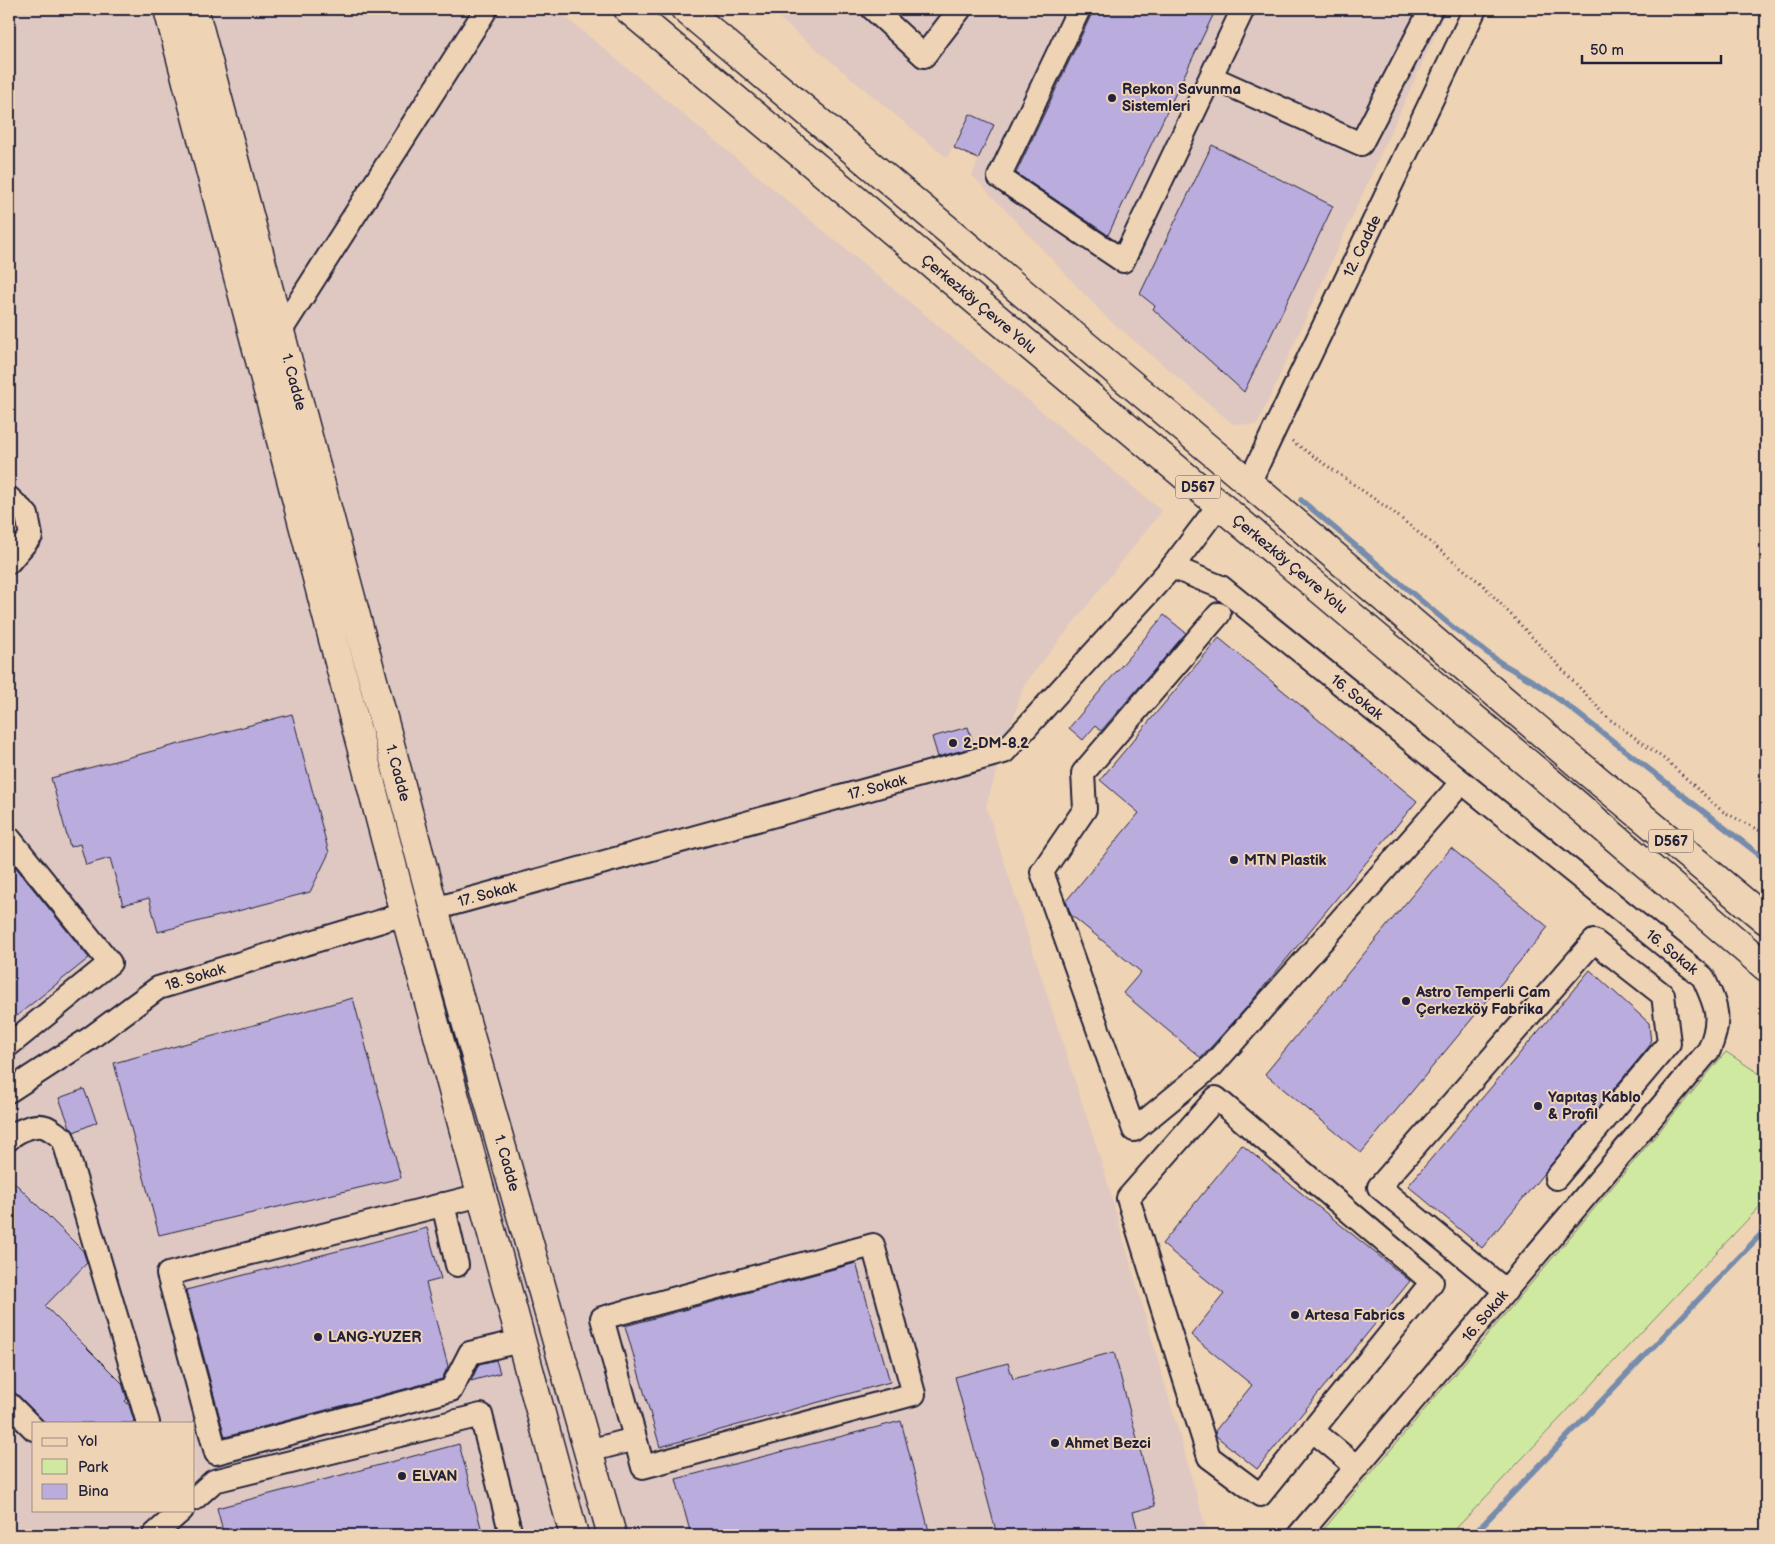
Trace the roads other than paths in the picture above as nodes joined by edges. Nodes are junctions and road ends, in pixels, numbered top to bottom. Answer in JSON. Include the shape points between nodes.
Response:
{"nodes":[{"id":1,"x":168,"y":9,"type":"edge"},
{"id":2,"x":194,"y":9,"type":"edge"},
{"id":3,"x":628,"y":9,"type":"edge"},
{"id":4,"x":685,"y":9,"type":"edge"},
{"id":5,"x":873,"y":9,"type":"edge"},
{"id":6,"x":960,"y":9,"type":"edge"},
{"id":7,"x":1079,"y":9,"type":"edge"},
{"id":8,"x":1243,"y":9,"type":"edge"},
{"id":9,"x":1431,"y":9,"type":"edge"},
{"id":10,"x":1475,"y":9,"type":"edge"},
{"id":11,"x":485,"y":11,"type":"dead end"},
{"id":12,"x":1211,"y":77,"type":"junction"},
{"id":13,"x":280,"y":332,"type":"junction"},
{"id":14,"x":1249,"y":483,"type":"junction"},
{"id":15,"x":9,"y":498,"type":"edge"},
{"id":16,"x":1219,"y":506,"type":"junction"},
{"id":17,"x":9,"y":562,"type":"edge"},
{"id":18,"x":1172,"y":568,"type":"junction"},
{"id":19,"x":1219,"y":614,"type":"dead end"},
{"id":20,"x":1462,"y":782,"type":"junction"},
{"id":21,"x":9,"y":838,"type":"edge"},
{"id":22,"x":434,"y":908,"type":"junction"},
{"id":23,"x":405,"y":914,"type":"junction"},
{"id":24,"x":1766,"y":920,"type":"edge"},
{"id":25,"x":1766,"y":967,"type":"edge"},
{"id":26,"x":1669,"y":1043,"type":"junction"},
{"id":27,"x":9,"y":1045,"type":"edge"},
{"id":28,"x":1696,"y":1065,"type":"junction"},
{"id":29,"x":9,"y":1091,"type":"edge"},
{"id":30,"x":9,"y":1139,"type":"edge"},
{"id":31,"x":1556,"y":1178,"type":"dead end"},
{"id":32,"x":481,"y":1195,"type":"junction"},
{"id":33,"x":443,"y":1204,"type":"junction"},
{"id":34,"x":458,"y":1265,"type":"dead end"},
{"id":35,"x":1506,"y":1290,"type":"junction"},
{"id":36,"x":520,"y":1341,"type":"junction"},
{"id":37,"x":9,"y":1404,"type":"edge"},
{"id":38,"x":148,"y":1422,"type":"edge"},
{"id":39,"x":32,"y":1427,"type":"edge"},
{"id":40,"x":1312,"y":1430,"type":"junction"},
{"id":41,"x":635,"y":1439,"type":"junction"},
{"id":42,"x":588,"y":1451,"type":"junction"},
{"id":43,"x":1357,"y":1467,"type":"junction"},
{"id":44,"x":195,"y":1498,"type":"edge"},
{"id":45,"x":180,"y":1512,"type":"edge"},
{"id":46,"x":154,"y":1535,"type":"edge"},
{"id":47,"x":511,"y":1535,"type":"edge"},
{"id":48,"x":574,"y":1535,"type":"edge"},
{"id":49,"x":612,"y":1535,"type":"edge"},
{"id":50,"x":1299,"y":1535,"type":"edge"}],
"edges":[{"from":1,"to":23,"type":"main road","name":"1. Cadde"},
{"from":2,"to":13,"type":"main road","name":"1. Cadde"},
{"from":3,"to":16,"type":"main road","name":"Çerkezköy Çevre Yolu","number":"D567"},
{"from":4,"to":14,"type":"main road","number":"D567"},
{"from":5,"to":6,"type":"street","via":[[924,56]]},
{"from":7,"to":12,"type":"street","via":[[998,177],[1123,262]]},
{"from":8,"to":12,"type":"street"},
{"from":9,"to":12,"type":"street","via":[[1362,144]]},
{"from":10,"to":14,"type":"street","name":"12. Cadde"},
{"from":11,"to":13,"type":"street"},
{"from":13,"to":22,"type":"main road","name":"1. Cadde"},
{"from":14,"to":24,"type":"main road","number":"D567"},
{"from":15,"to":17,"type":"street","via":[[27,515],[31,536]]},
{"from":16,"to":18,"type":"street","name":"17. Sokak"},
{"from":16,"to":25,"type":"main road","name":"Çerkezköy Çevre Yolu","number":"D567"},
{"from":18,"to":20,"type":"street","name":"16. Sokak","via":[[1221,588]]},
{"from":18,"to":22,"type":"street","name":"17. Sokak","via":[[1004,752]]},
{"from":19,"to":20,"type":"street","via":[[1082,773],[1085,809],[1042,872],[1134,1130],[1212,1066]]},
{"from":20,"to":28,"type":"street","name":"16. Sokak","via":[[1703,977],[1713,998],[1717,1018],[1709,1050]]},
{"from":21,"to":27,"type":"street","via":[[110,963]]},
{"from":22,"to":42,"type":"main road","name":"1. Cadde"},
{"from":23,"to":29,"type":"street","name":"18. Sokak","via":[[158,988],[89,1039]]},
{"from":23,"to":32,"type":"main road","name":"1. Cadde"},
{"from":26,"to":28,"type":"street"},
{"from":26,"to":31,"type":"street"},
{"from":26,"to":35,"type":"street","via":[[1663,995],[1594,941],[1379,1187]]},
{"from":28,"to":35,"type":"street","name":"16. Sokak"},
{"from":30,"to":38,"type":"street","via":[[31,1127],[44,1127],[63,1138]]},
{"from":32,"to":33,"type":"street"},
{"from":32,"to":36,"type":"main road","name":"1. Cadde"},
{"from":33,"to":34,"type":"street"},
{"from":33,"to":36,"type":"street","via":[[168,1274],[216,1453],[451,1390],[470,1354]]},
{"from":35,"to":43,"type":"street","name":"16. Sokak"},
{"from":36,"to":48,"type":"main road","name":"1. Cadde"},
{"from":37,"to":39,"type":"street"},
{"from":40,"to":40,"type":"street","via":[[1432,1282],[1216,1098],[1128,1198],[1209,1457],[1260,1495]]},
{"from":40,"to":43,"type":"street"},
{"from":41,"to":41,"type":"street","via":[[643,1467],[914,1394],[873,1244],[602,1318]]},
{"from":41,"to":42,"type":"street"},
{"from":42,"to":49,"type":"main road","name":"1. Cadde"},
{"from":43,"to":50,"type":"street","name":"16. Sokak"},
{"from":44,"to":47,"type":"street","via":[[214,1481],[481,1416]]},
{"from":45,"to":46,"type":"street"}]}
